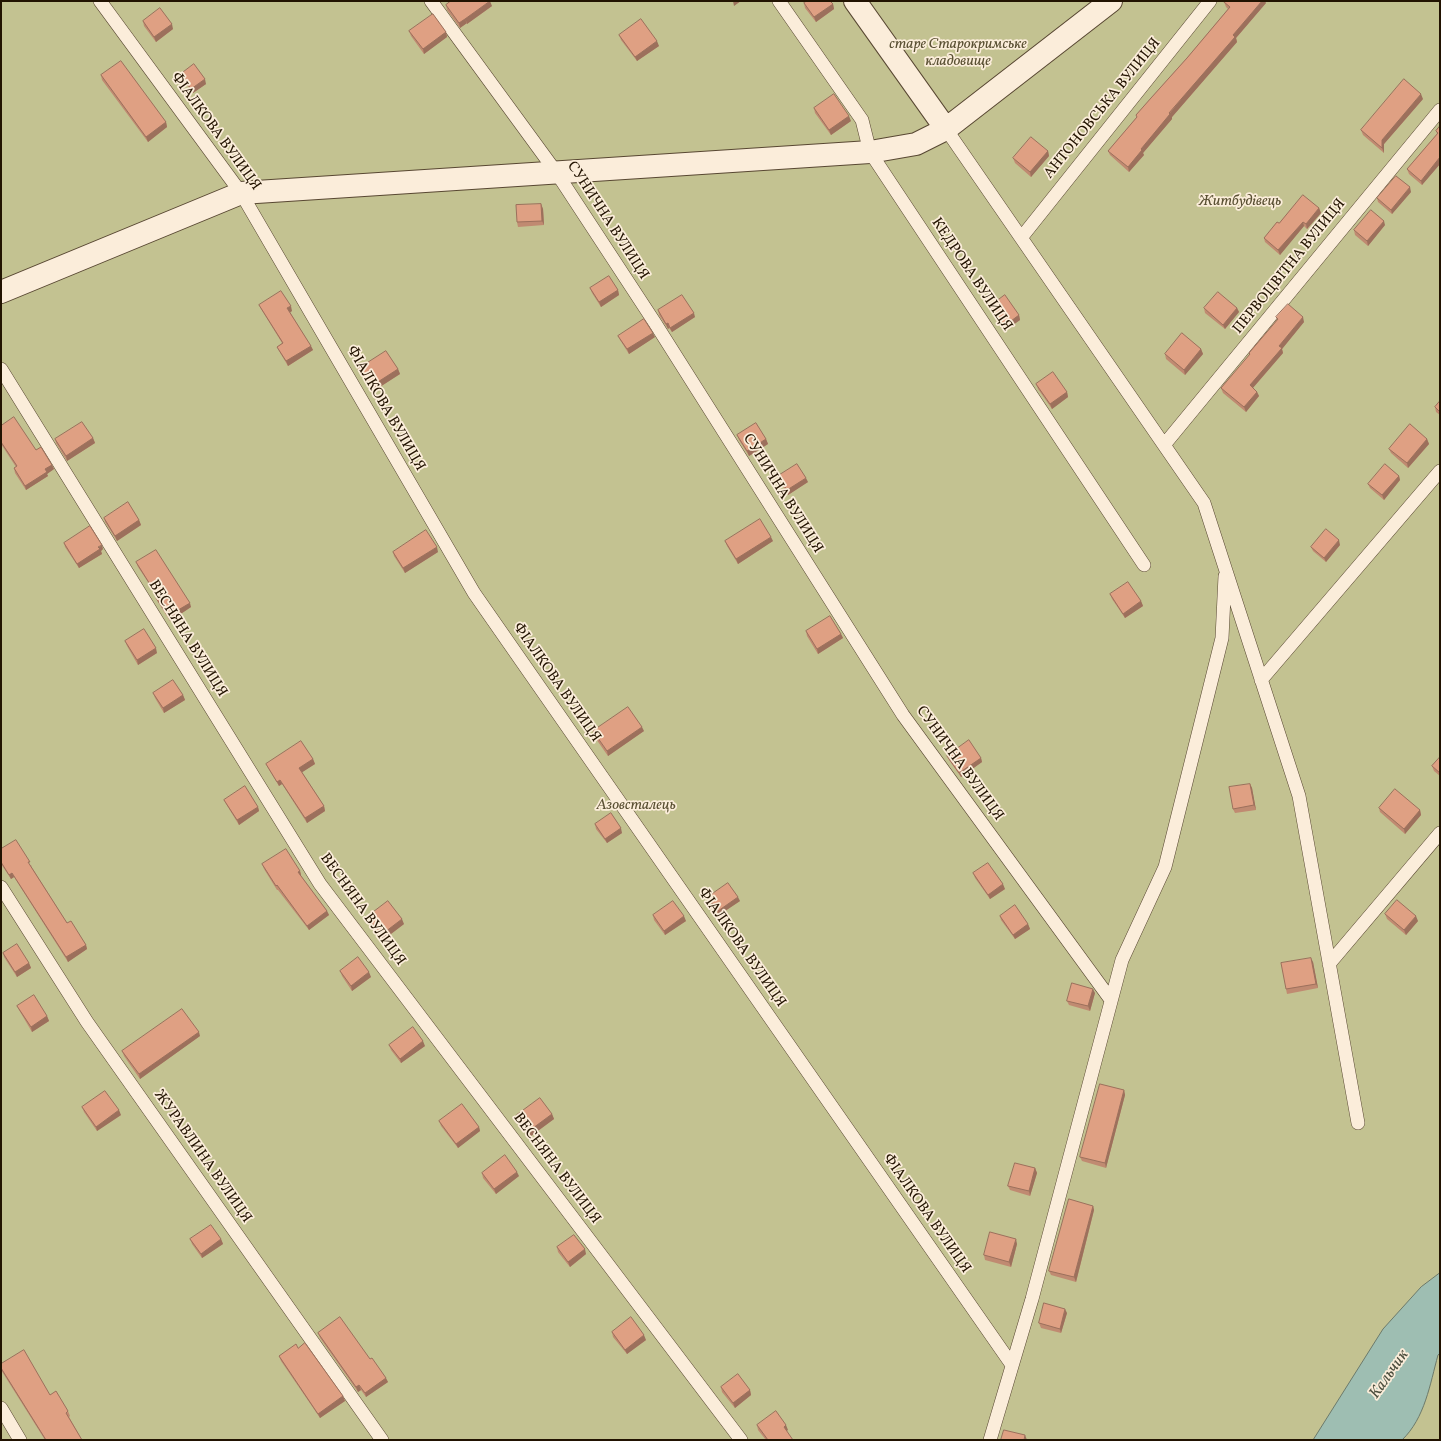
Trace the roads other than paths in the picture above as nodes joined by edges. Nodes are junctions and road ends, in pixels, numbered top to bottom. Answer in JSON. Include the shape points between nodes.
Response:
{"nodes":[{"id":1,"x":100,"y":1,"type":"edge"},
{"id":2,"x":430,"y":1,"type":"edge"},
{"id":3,"x":779,"y":1,"type":"edge"},
{"id":4,"x":855,"y":1,"type":"edge"},
{"id":5,"x":1111,"y":1,"type":"edge"},
{"id":6,"x":1210,"y":1,"type":"edge"},
{"id":7,"x":1440,"y":110,"type":"edge"},
{"id":8,"x":946,"y":129,"type":"junction"},
{"id":9,"x":870,"y":152,"type":"junction"},
{"id":10,"x":556,"y":172,"type":"junction"},
{"id":11,"x":241,"y":193,"type":"junction"},
{"id":12,"x":1021,"y":238,"type":"junction"},
{"id":13,"x":1,"y":292,"type":"edge"},
{"id":14,"x":1,"y":369,"type":"edge"},
{"id":15,"x":1164,"y":445,"type":"junction"},
{"id":16,"x":1440,"y":471,"type":"edge"},
{"id":17,"x":1144,"y":565,"type":"dead end"},
{"id":18,"x":1225,"y":568,"type":"junction"},
{"id":19,"x":1261,"y":680,"type":"junction"},
{"id":20,"x":1440,"y":833,"type":"edge"},
{"id":21,"x":1,"y":888,"type":"edge"},
{"id":22,"x":1329,"y":964,"type":"junction"},
{"id":23,"x":1111,"y":1000,"type":"junction"},
{"id":24,"x":1358,"y":1123,"type":"dead end"},
{"id":25,"x":1012,"y":1365,"type":"junction"},
{"id":26,"x":1,"y":1408,"type":"edge"},
{"id":27,"x":20,"y":1440,"type":"edge"},
{"id":28,"x":382,"y":1440,"type":"edge"},
{"id":29,"x":740,"y":1440,"type":"edge"},
{"id":30,"x":990,"y":1440,"type":"edge"}],
"edges":[{"from":1,"to":11,"type":"lane","name":"ФІАЛКОВА ВУЛИЦЯ"},
{"from":2,"to":10,"type":"lane","name":"СУНИЧНА ВУЛИЦЯ"},
{"from":3,"to":9,"type":"lane","name":"КЕДРОВА ВУЛИЦЯ","via":[[862,120]]},
{"from":4,"to":8,"type":"street"},
{"from":5,"to":8,"type":"street"},
{"from":6,"to":12,"type":"lane","name":"АНТОНОВСЬКА ВУЛИЦЯ"},
{"from":7,"to":15,"type":"lane","name":"ПЕРВОЦВІТНА ВУЛИЦЯ"},
{"from":8,"to":9,"type":"street","via":[[916,144]]},
{"from":8,"to":12,"type":"lane"},
{"from":9,"to":10,"type":"street"},
{"from":9,"to":17,"type":"lane","name":"КЕДРОВА ВУЛИЦЯ"},
{"from":10,"to":11,"type":"street"},
{"from":10,"to":23,"type":"lane","name":"СУНИЧНА ВУЛИЦЯ","via":[[655,323],[903,715]]},
{"from":11,"to":13,"type":"street"},
{"from":11,"to":25,"type":"lane","name":"ФІАЛКОВА ВУЛИЦЯ","via":[[474,593]]},
{"from":12,"to":15,"type":"lane"},
{"from":14,"to":29,"type":"lane","name":"ВЕСНЯНА ВУЛИЦЯ","via":[[320,884]]},
{"from":15,"to":18,"type":"lane","via":[[1204,503]]},
{"from":16,"to":19,"type":"lane"},
{"from":18,"to":19,"type":"lane"},
{"from":18,"to":23,"type":"lane","via":[[1222,638],[1166,866],[1122,960]]},
{"from":19,"to":22,"type":"lane","via":[[1299,796]]},
{"from":20,"to":22,"type":"lane"},
{"from":21,"to":28,"type":"lane","name":"ЖУРАВЛИНА ВУЛИЦЯ","via":[[87,1022]]},
{"from":22,"to":24,"type":"lane"},
{"from":23,"to":25,"type":"lane","via":[[1032,1299]]},
{"from":25,"to":30,"type":"lane"},
{"from":26,"to":27,"type":"lane"}]}
